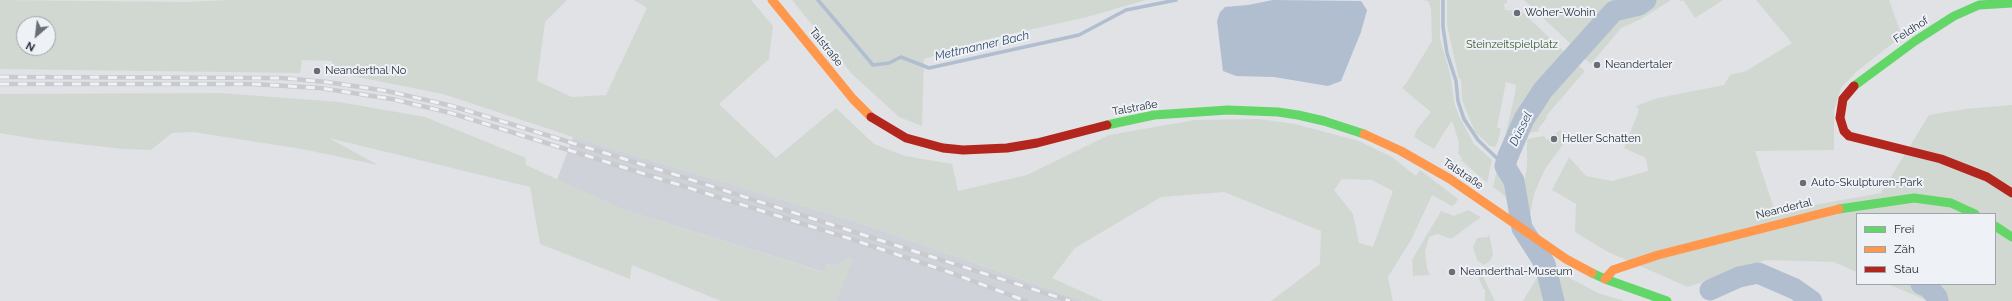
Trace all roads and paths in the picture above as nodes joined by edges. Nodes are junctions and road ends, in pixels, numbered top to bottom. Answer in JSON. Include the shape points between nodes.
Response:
{"nodes":[{"id":1,"x":772,"y":0,"type":"edge"},
{"id":2,"x":2012,"y":3,"type":"edge"},
{"id":3,"x":2012,"y":193,"type":"edge"},
{"id":4,"x":1973,"y":213,"type":"edge"},
{"id":5,"x":1996,"y":227,"type":"edge"},
{"id":6,"x":2012,"y":237,"type":"edge"},
{"id":7,"x":1605,"y":279,"type":"junction"},
{"id":8,"x":1666,"y":301,"type":"edge"}],
"edges":[{"from":1,"to":7,"type":"main road","name":"Talstraße","via":[[849,94],[874,120],[906,138],[963,150],[1007,148],[1154,115],[1228,110],[1278,112],[1324,121],[1364,134],[1401,151],[1450,180],[1566,258]]},
{"from":2,"to":3,"type":"main road","name":"Feldhof","via":[[1980,5],[1954,16],[1884,62],[1851,88],[1841,107],[1841,125],[1849,136],[1942,160],[1987,177]]},
{"from":4,"to":7,"type":"main road","name":"Neandertal","via":[[1952,203],[1930,200],[1907,199],[1862,204],[1658,255],[1614,270]]},
{"from":5,"to":6,"type":"main road"},
{"from":7,"to":8,"type":"main road","name":"Talstraße"}]}
